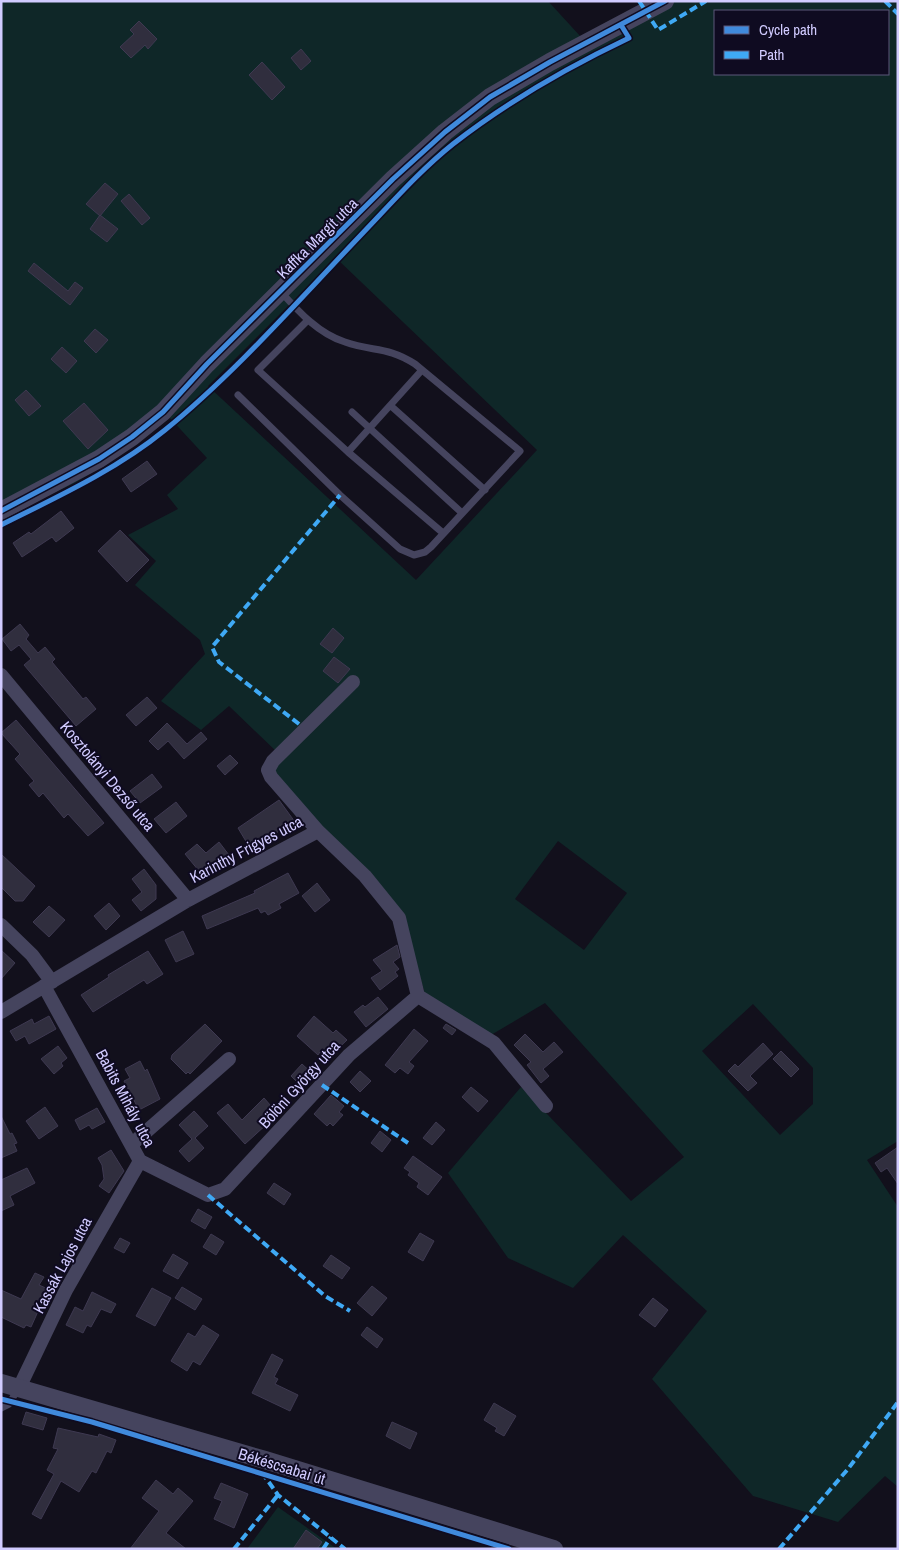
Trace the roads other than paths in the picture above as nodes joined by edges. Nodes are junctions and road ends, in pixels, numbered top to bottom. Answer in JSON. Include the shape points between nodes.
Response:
{"nodes":[{"id":1,"x":665,"y":1,"type":"edge"},
{"id":2,"x":281,"y":292,"type":"junction"},
{"id":3,"x":308,"y":320,"type":"junction"},
{"id":4,"x":422,"y":370,"type":"junction"},
{"id":5,"x":238,"y":395,"type":"dead end"},
{"id":6,"x":391,"y":406,"type":"junction"},
{"id":7,"x":352,"y":412,"type":"dead end"},
{"id":8,"x":370,"y":429,"type":"junction"},
{"id":9,"x":348,"y":452,"type":"junction"},
{"id":10,"x":485,"y":490,"type":"junction"},
{"id":11,"x":1,"y":511,"type":"edge"},
{"id":12,"x":462,"y":513,"type":"junction"},
{"id":13,"x":443,"y":533,"type":"junction"},
{"id":14,"x":1,"y":675,"type":"edge"},
{"id":15,"x":353,"y":682,"type":"dead end"},
{"id":16,"x":318,"y":830,"type":"junction"},
{"id":17,"x":188,"y":900,"type":"junction"},
{"id":18,"x":1,"y":924,"type":"edge"},
{"id":19,"x":48,"y":984,"type":"junction"},
{"id":20,"x":418,"y":996,"type":"junction"},
{"id":21,"x":1,"y":1012,"type":"edge"},
{"id":22,"x":230,"y":1059,"type":"dead end"},
{"id":23,"x":546,"y":1106,"type":"dead end"},
{"id":24,"x":132,"y":1144,"type":"junction"},
{"id":25,"x":140,"y":1161,"type":"junction"},
{"id":26,"x":208,"y":1195,"type":"joint"},
{"id":27,"x":8,"y":1385,"type":"edge"},
{"id":28,"x":1,"y":1408,"type":"edge"},
{"id":29,"x":554,"y":1549,"type":"edge"}],
"edges":[{"from":1,"to":2,"type":"street","name":"Kaffka Margit utca","via":[[490,97],[393,179]]},
{"from":2,"to":3,"type":"lane"},
{"from":2,"to":11,"type":"street","name":"Kaffka Margit utca","via":[[163,412],[132,437]]},
{"from":3,"to":4,"type":"lane","via":[[331,337],[400,354]]},
{"from":3,"to":9,"type":"lane","via":[[258,370]]},
{"from":4,"to":6,"type":"lane"},
{"from":4,"to":10,"type":"lane","via":[[520,451]]},
{"from":5,"to":13,"type":"lane","via":[[400,549],[420,554]]},
{"from":6,"to":8,"type":"lane"},
{"from":6,"to":10,"type":"lane"},
{"from":7,"to":8,"type":"lane"},
{"from":8,"to":9,"type":"lane"},
{"from":8,"to":12,"type":"lane"},
{"from":9,"to":13,"type":"lane"},
{"from":10,"to":12,"type":"lane"},
{"from":12,"to":13,"type":"lane"},
{"from":14,"to":17,"type":"street","name":"Kosztolányi Dezső utca"},
{"from":15,"to":16,"type":"street","via":[[272,761],[268,770]]},
{"from":16,"to":17,"type":"street","name":"Karinthy Frigyes utca"},
{"from":16,"to":20,"type":"street","name":"Karinthy Frigyes utca","via":[[365,876],[399,918]]},
{"from":17,"to":19,"type":"street","name":"Karinthy Frigyes utca"},
{"from":18,"to":19,"type":"street","name":"Babits Mihály utca","via":[[32,955]]},
{"from":19,"to":21,"type":"street","name":"Karinthy Frigyes utca"},
{"from":19,"to":24,"type":"street","name":"Babits Mihály utca"},
{"from":20,"to":23,"type":"street","via":[[494,1042]]},
{"from":20,"to":26,"type":"street","name":"Bölöni György utca","via":[[348,1054],[225,1190]]},
{"from":22,"to":24,"type":"street"},
{"from":24,"to":25,"type":"street","name":"Babits Mihály utca"},
{"from":25,"to":26,"type":"street","name":"Babits Mihály utca"},
{"from":25,"to":27,"type":"street","name":"Kassák Lajos utca"},
{"from":27,"to":28,"type":"lane","via":[[9,1404]]},
{"from":27,"to":29,"type":"street","name":"Békéscsabai út"}]}
